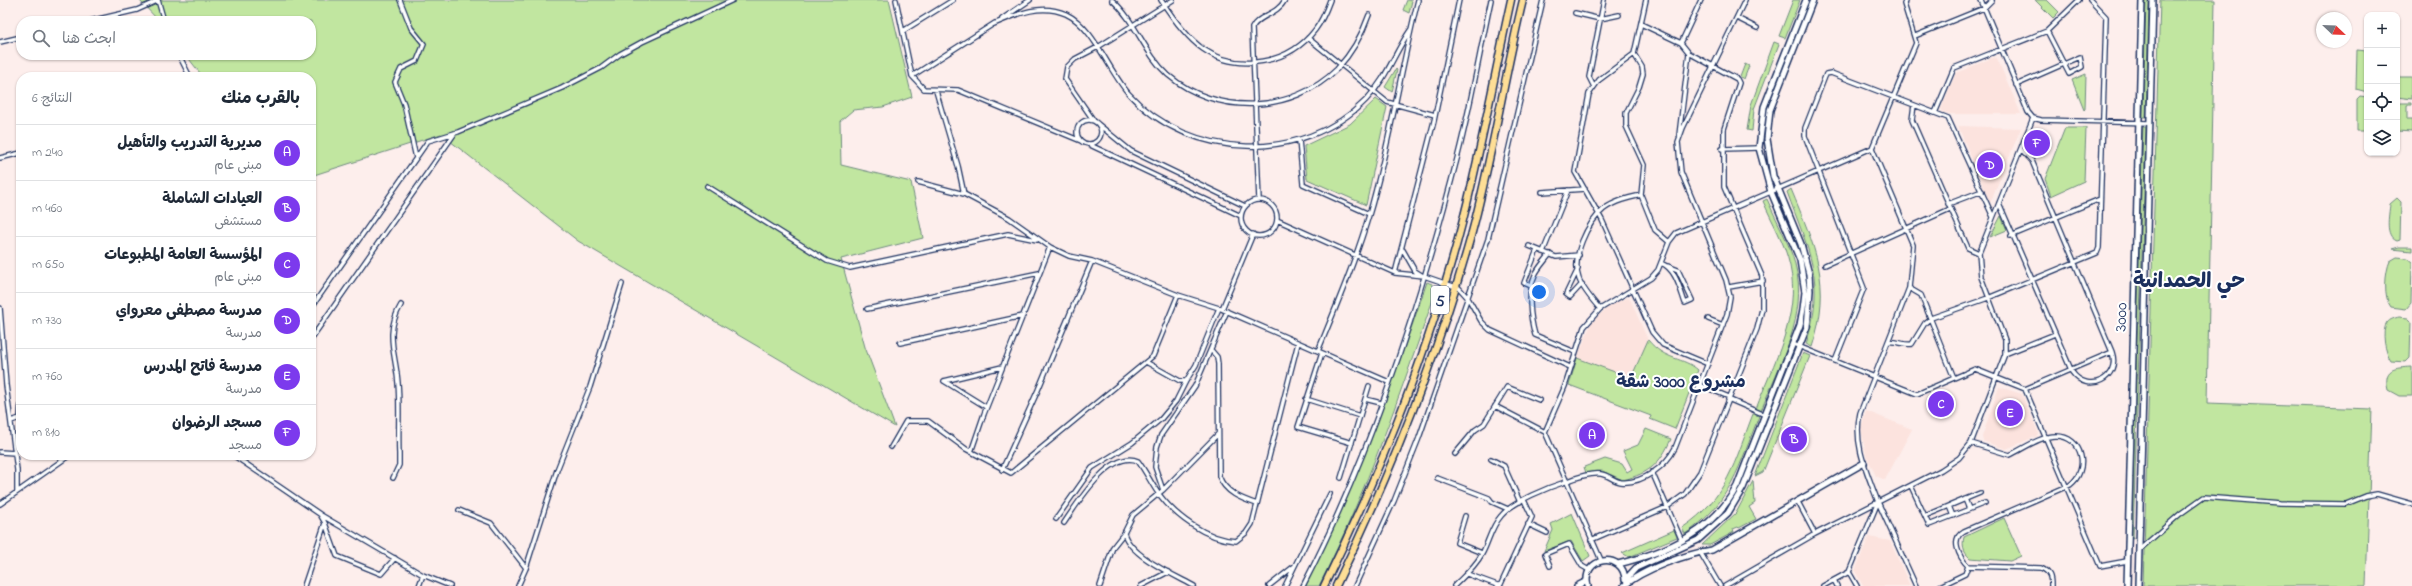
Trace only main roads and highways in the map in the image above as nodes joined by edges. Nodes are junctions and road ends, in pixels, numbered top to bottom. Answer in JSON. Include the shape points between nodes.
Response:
{"nodes":[{"id":1,"x":1511,"y":0,"type":"edge"},
{"id":2,"x":1523,"y":0,"type":"edge"},
{"id":3,"x":1324,"y":586,"type":"edge"},
{"id":4,"x":1336,"y":586,"type":"edge"}],
"edges":[{"from":1,"to":3,"type":"highway","number":"5","via":[[1480,153],[1445,284],[1414,379],[1379,470]]},
{"from":2,"to":4,"type":"highway","number":"5","via":[[1490,156],[1471,236],[1455,287],[1424,383],[1387,476]]}]}
